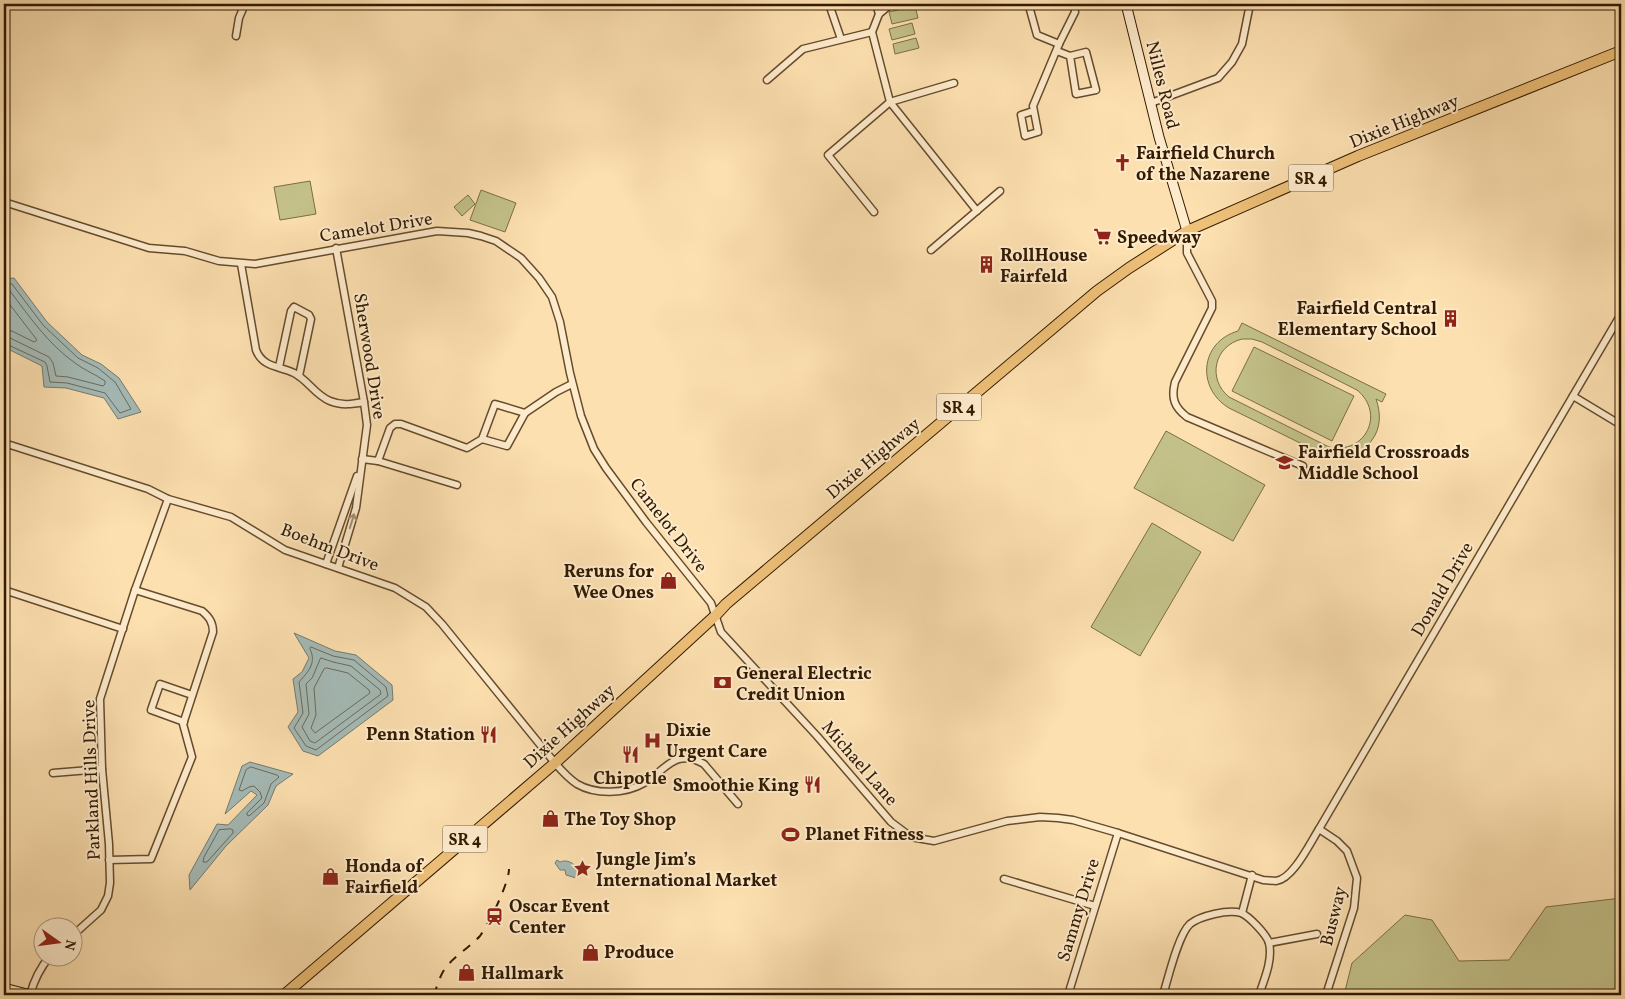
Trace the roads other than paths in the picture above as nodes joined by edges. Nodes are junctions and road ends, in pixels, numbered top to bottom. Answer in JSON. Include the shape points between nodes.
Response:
{"nodes":[{"id":1,"x":245,"y":4,"type":"edge"},
{"id":2,"x":829,"y":4,"type":"edge"},
{"id":3,"x":876,"y":4,"type":"edge"},
{"id":4,"x":891,"y":4,"type":"edge"},
{"id":5,"x":1074,"y":4,"type":"edge"},
{"id":6,"x":1126,"y":4,"type":"edge"},
{"id":7,"x":1250,"y":4,"type":"edge"},
{"id":8,"x":1029,"y":6,"type":"dead end"},
{"id":9,"x":879,"y":14,"type":"junction"},
{"id":10,"x":872,"y":32,"type":"junction"},
{"id":11,"x":236,"y":36,"type":"dead end"},
{"id":12,"x":840,"y":39,"type":"junction"},
{"id":13,"x":1058,"y":48,"type":"junction"},
{"id":14,"x":1621,"y":51,"type":"edge"},
{"id":15,"x":1070,"y":56,"type":"junction"},
{"id":16,"x":767,"y":80,"type":"dead end"},
{"id":17,"x":954,"y":83,"type":"dead end"},
{"id":18,"x":890,"y":102,"type":"junction"},
{"id":19,"x":1151,"y":103,"type":"junction"},
{"id":20,"x":1033,"y":111,"type":"dead end"},
{"id":21,"x":1000,"y":191,"type":"dead end"},
{"id":22,"x":4,"y":202,"type":"edge"},
{"id":23,"x":977,"y":211,"type":"junction"},
{"id":24,"x":874,"y":212,"type":"dead end"},
{"id":25,"x":1187,"y":231,"type":"junction"},
{"id":26,"x":336,"y":248,"type":"junction"},
{"id":27,"x":931,"y":250,"type":"dead end"},
{"id":28,"x":241,"y":264,"type":"junction"},
{"id":29,"x":1621,"y":314,"type":"edge"},
{"id":30,"x":278,"y":368,"type":"junction"},
{"id":31,"x":299,"y":376,"type":"junction"},
{"id":32,"x":572,"y":384,"type":"junction"},
{"id":33,"x":1573,"y":396,"type":"junction"},
{"id":34,"x":364,"y":402,"type":"junction"},
{"id":35,"x":525,"y":413,"type":"junction"},
{"id":36,"x":1621,"y":425,"type":"edge"},
{"id":37,"x":482,"y":439,"type":"junction"},
{"id":38,"x":4,"y":443,"type":"edge"},
{"id":39,"x":362,"y":459,"type":"junction"},
{"id":40,"x":378,"y":461,"type":"junction"},
{"id":41,"x":1303,"y":466,"type":"dead end"},
{"id":42,"x":360,"y":468,"type":"junction"},
{"id":43,"x":457,"y":485,"type":"dead end"},
{"id":44,"x":168,"y":498,"type":"junction"},
{"id":45,"x":326,"y":564,"type":"junction"},
{"id":46,"x":338,"y":568,"type":"junction"},
{"id":47,"x":4,"y":590,"type":"edge"},
{"id":48,"x":135,"y":590,"type":"junction"},
{"id":49,"x":715,"y":616,"type":"junction"},
{"id":50,"x":123,"y":629,"type":"junction"},
{"id":51,"x":192,"y":695,"type":"junction"},
{"id":52,"x":184,"y":722,"type":"junction"},
{"id":53,"x":554,"y":763,"type":"junction"},
{"id":54,"x":102,"y":769,"type":"junction"},
{"id":55,"x":54,"y":773,"type":"dead end"},
{"id":56,"x":738,"y":804,"type":"dead end"},
{"id":57,"x":1319,"y":829,"type":"junction"},
{"id":58,"x":1118,"y":833,"type":"junction"},
{"id":59,"x":109,"y":860,"type":"junction"},
{"id":60,"x":1252,"y":875,"type":"junction"},
{"id":61,"x":1286,"y":877,"type":"joint"},
{"id":62,"x":1004,"y":879,"type":"dead end"},
{"id":63,"x":1095,"y":906,"type":"junction"},
{"id":64,"x":1242,"y":913,"type":"junction"},
{"id":65,"x":82,"y":927,"type":"edge"},
{"id":66,"x":1316,"y":934,"type":"dead end"},
{"id":67,"x":1269,"y":943,"type":"junction"},
{"id":68,"x":42,"y":966,"type":"edge"},
{"id":69,"x":4,"y":988,"type":"edge"},
{"id":70,"x":30,"y":995,"type":"edge"},
{"id":71,"x":284,"y":995,"type":"edge"},
{"id":72,"x":1068,"y":995,"type":"edge"},
{"id":73,"x":1163,"y":995,"type":"edge"},
{"id":74,"x":1259,"y":995,"type":"edge"},
{"id":75,"x":1326,"y":995,"type":"edge"}],
"edges":[{"from":1,"to":11,"type":"street","via":[[238,18]]},
{"from":2,"to":12,"type":"street"},
{"from":3,"to":9,"type":"street"},
{"from":4,"to":9,"type":"street"},
{"from":5,"to":13,"type":"street","via":[[1075,12]]},
{"from":6,"to":19,"type":"street","name":"Nilles Road"},
{"from":7,"to":19,"type":"street","via":[[1242,44],[1218,78]]},
{"from":8,"to":13,"type":"street","via":[[1037,36]]},
{"from":9,"to":10,"type":"street"},
{"from":10,"to":12,"type":"street"},
{"from":10,"to":18,"type":"street"},
{"from":12,"to":16,"type":"street","via":[[803,49]]},
{"from":13,"to":15,"type":"street"},
{"from":13,"to":20,"type":"street"},
{"from":14,"to":25,"type":"main road","name":"Dixie Highway","number":"SR 4","via":[[1358,156]]},
{"from":15,"to":15,"type":"street","via":[[1086,52],[1096,90],[1076,94]]},
{"from":17,"to":18,"type":"street"},
{"from":18,"to":23,"type":"street"},
{"from":18,"to":24,"type":"street","via":[[828,155]]},
{"from":19,"to":25,"type":"street","name":"Nilles Road"},
{"from":21,"to":23,"type":"street"},
{"from":22,"to":28,"type":"street","name":"Camelot Drive","via":[[149,248],[185,251],[219,262]]},
{"from":23,"to":27,"type":"street"},
{"from":25,"to":41,"type":"street","via":[[1187,253],[1212,301],[1212,308],[1175,382],[1172,392],[1174,403],[1187,418]]},
{"from":25,"to":49,"type":"main road","name":"Dixie Highway","number":"SR 4","via":[[1085,302]]},
{"from":26,"to":28,"type":"street","name":"Camelot Drive"},
{"from":26,"to":32,"type":"street","name":"Camelot Drive","via":[[426,232],[452,231],[482,236],[509,249],[531,268],[552,297]]},
{"from":26,"to":34,"type":"street","name":"Sherwood Drive"},
{"from":28,"to":30,"type":"street","via":[[258,354],[265,363]]},
{"from":29,"to":33,"type":"street","name":"Donald Drive"},
{"from":30,"to":31,"type":"street"},
{"from":30,"to":31,"type":"street","via":[[294,307],[311,319]]},
{"from":31,"to":34,"type":"street","via":[[315,392],[331,401],[340,404]]},
{"from":32,"to":35,"type":"street"},
{"from":32,"to":49,"type":"street","name":"Camelot Drive","via":[[586,432],[597,454],[711,603]]},
{"from":33,"to":36,"type":"street"},
{"from":33,"to":57,"type":"street","name":"Donald Drive"},
{"from":34,"to":39,"type":"street","name":"Sherwood Drive","via":[[367,424]]},
{"from":35,"to":37,"type":"street","via":[[507,446]]},
{"from":35,"to":37,"type":"street","via":[[495,404]]},
{"from":37,"to":40,"type":"street","via":[[467,448],[395,424],[390,428]]},
{"from":38,"to":44,"type":"street","name":"Boehm Drive"},
{"from":39,"to":40,"type":"street"},
{"from":39,"to":42,"type":"street","name":"Sherwood Drive"},
{"from":40,"to":43,"type":"street"},
{"from":42,"to":45,"type":"street","name":"Sherwood Drive"},
{"from":46,"to":42,"type":"street","name":"Sherwood Drive","one_way":true,"via":[[356,508]]},
{"from":44,"to":45,"type":"street","name":"Boehm Drive","via":[[231,517],[284,550]]},
{"from":44,"to":48,"type":"street","name":"Parkland Hills Drive"},
{"from":45,"to":46,"type":"street","name":"Boehm Drive"},
{"from":46,"to":53,"type":"street","name":"Boehm Drive","via":[[395,588],[426,607]]},
{"from":47,"to":50,"type":"street"},
{"from":48,"to":50,"type":"street","name":"Parkland Hills Drive"},
{"from":48,"to":51,"type":"street","via":[[202,611],[213,625]]},
{"from":49,"to":53,"type":"main road","name":"Dixie Highway","number":"SR 4"},
{"from":49,"to":58,"type":"street","name":"Michael Lane","via":[[721,632],[817,736],[890,822],[912,837],[934,841],[1007,821],[1040,817],[1073,820]]},
{"from":50,"to":54,"type":"street","name":"Parkland Hills Drive","via":[[100,699]]},
{"from":51,"to":52,"type":"street"},
{"from":51,"to":52,"type":"street","via":[[160,684],[151,710]]},
{"from":52,"to":59,"type":"street","via":[[192,757],[151,859]]},
{"from":53,"to":56,"type":"street","name":"Boehm Drive","via":[[578,784],[608,792],[637,786],[672,761],[689,758],[704,764]]},
{"from":53,"to":71,"type":"main road","name":"Dixie Highway","number":"SR 4"},
{"from":54,"to":55,"type":"street"},
{"from":54,"to":59,"type":"street","name":"Parkland Hills Drive"},
{"from":57,"to":61,"type":"street","name":"Donald Drive"},
{"from":57,"to":75,"type":"street","name":"Busway","via":[[1347,851],[1357,878],[1354,908]]},
{"from":58,"to":60,"type":"street","name":"Michael Lane"},
{"from":58,"to":63,"type":"street","name":"Sammy Drive"},
{"from":59,"to":65,"type":"street","name":"Parkland Hills Drive","via":[[108,896],[101,910]]},
{"from":60,"to":61,"type":"street","name":"Michael Lane","via":[[1277,881]]},
{"from":60,"to":64,"type":"street"},
{"from":62,"to":63,"type":"street"},
{"from":63,"to":72,"type":"street","name":"Sammy Drive"},
{"from":64,"to":67,"type":"street","via":[[1260,929]]},
{"from":64,"to":73,"type":"street","via":[[1203,917],[1189,925],[1181,938]]},
{"from":66,"to":67,"type":"street"},
{"from":67,"to":74,"type":"street","via":[[1269,964]]},
{"from":68,"to":70,"type":"street"},
{"from":69,"to":70,"type":"street"}]}
